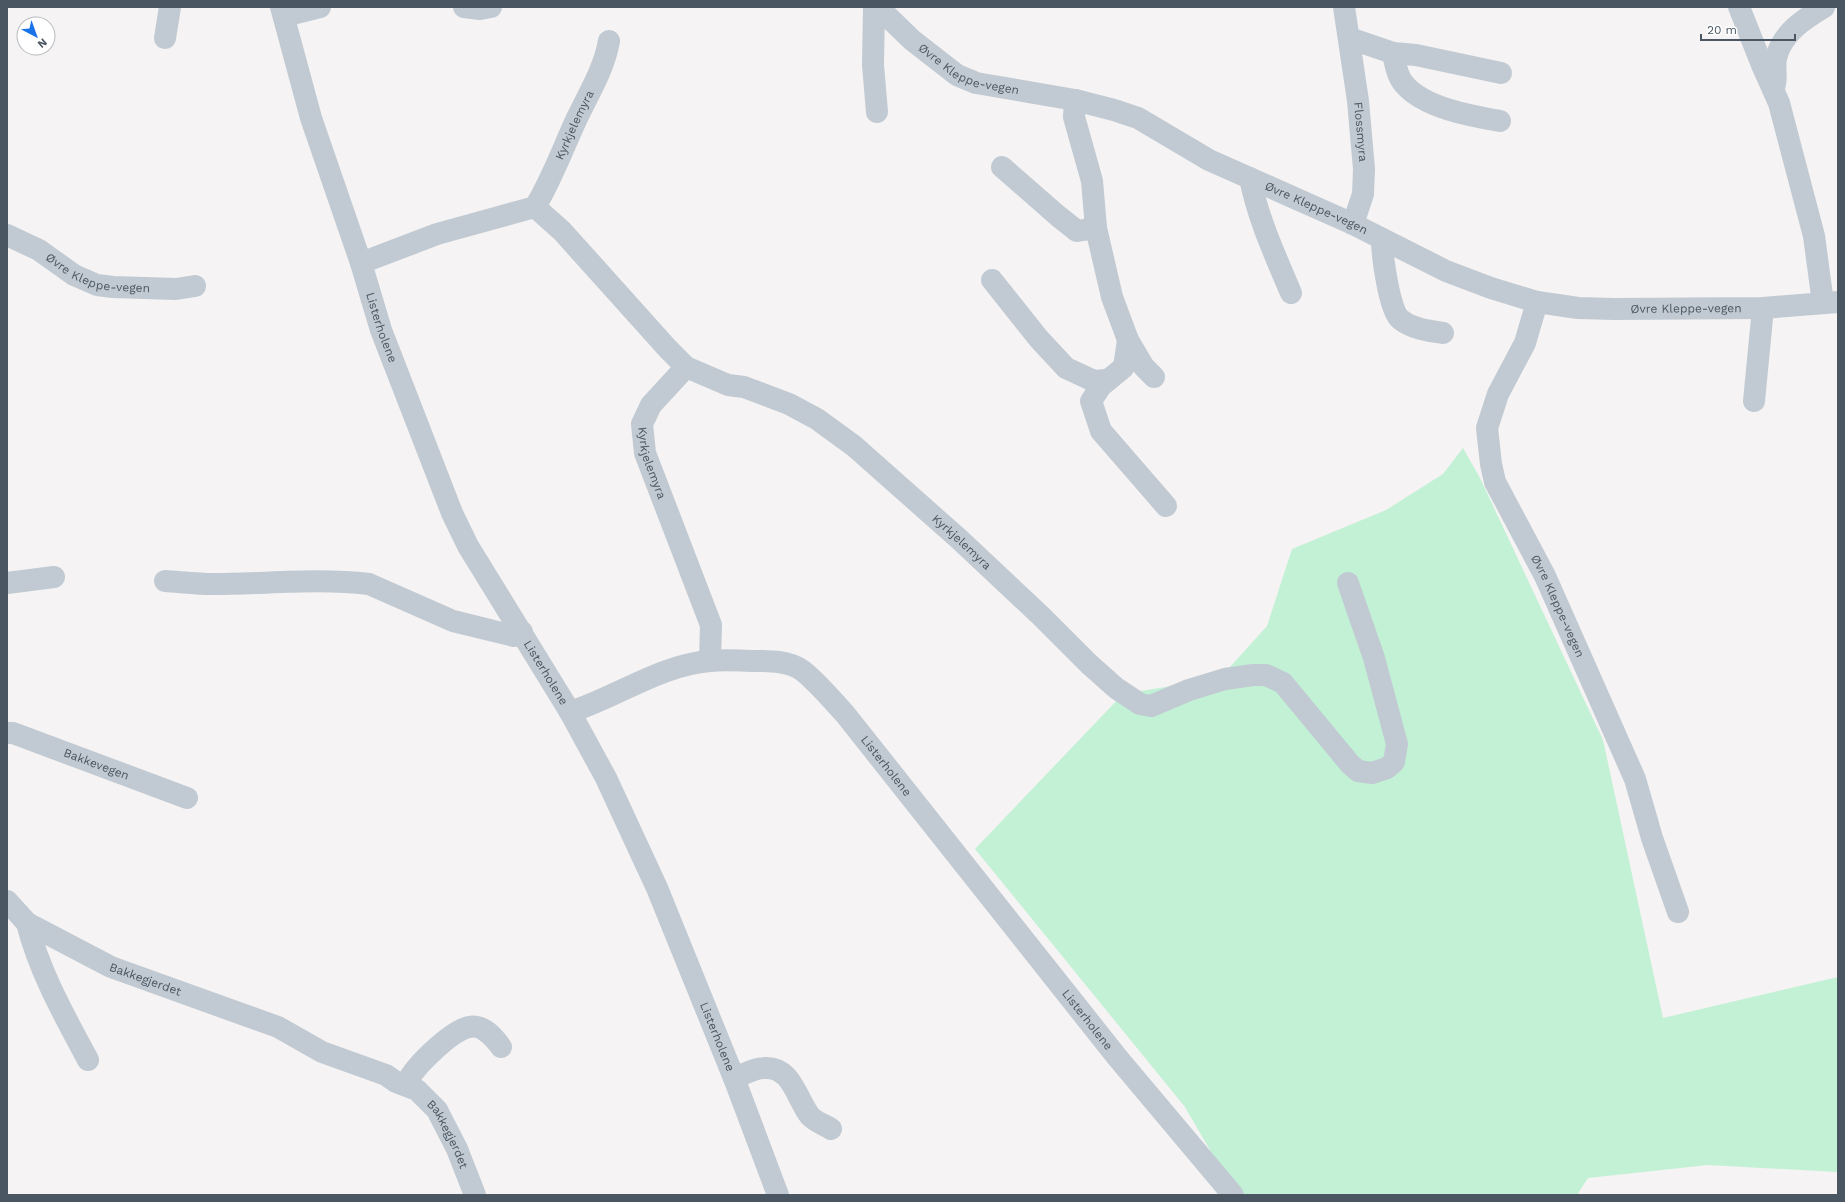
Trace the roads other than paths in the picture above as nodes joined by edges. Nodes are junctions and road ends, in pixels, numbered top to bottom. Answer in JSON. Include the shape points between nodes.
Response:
{"nodes":[{"id":1,"x":170,"y":7,"type":"edge"},
{"id":2,"x":320,"y":7,"type":"edge"},
{"id":3,"x":464,"y":7,"type":"edge"},
{"id":4,"x":491,"y":7,"type":"edge"},
{"id":5,"x":874,"y":7,"type":"edge"},
{"id":6,"x":878,"y":7,"type":"edge"},
{"id":7,"x":1344,"y":7,"type":"edge"},
{"id":8,"x":1739,"y":7,"type":"edge"},
{"id":9,"x":1824,"y":7,"type":"edge"},
{"id":10,"x":282,"y":11,"type":"edge"},
{"id":11,"x":166,"y":38,"type":"dead end"},
{"id":12,"x":1348,"y":38,"type":"junction"},
{"id":13,"x":609,"y":41,"type":"dead end"},
{"id":14,"x":1393,"y":53,"type":"junction"},
{"id":15,"x":1501,"y":73,"type":"dead end"},
{"id":16,"x":1773,"y":89,"type":"junction"},
{"id":17,"x":1076,"y":100,"type":"junction"},
{"id":18,"x":877,"y":112,"type":"dead end"},
{"id":19,"x":1500,"y":121,"type":"dead end"},
{"id":20,"x":1002,"y":167,"type":"dead end"},
{"id":21,"x":1250,"y":178,"type":"junction"},
{"id":22,"x":535,"y":207,"type":"junction"},
{"id":23,"x":1353,"y":224,"type":"junction"},
{"id":24,"x":1096,"y":228,"type":"junction"},
{"id":25,"x":7,"y":235,"type":"edge"},
{"id":26,"x":1382,"y":239,"type":"junction"},
{"id":27,"x":362,"y":263,"type":"junction"},
{"id":28,"x":992,"y":280,"type":"dead end"},
{"id":29,"x":195,"y":286,"type":"dead end"},
{"id":30,"x":1291,"y":293,"type":"dead end"},
{"id":31,"x":1537,"y":302,"type":"junction"},
{"id":32,"x":1831,"y":302,"type":"edge"},
{"id":33,"x":1763,"y":308,"type":"junction"},
{"id":34,"x":1443,"y":333,"type":"dead end"},
{"id":35,"x":1128,"y":340,"type":"junction"},
{"id":36,"x":686,"y":367,"type":"junction"},
{"id":37,"x":1154,"y":377,"type":"dead end"},
{"id":38,"x":1108,"y":380,"type":"junction"},
{"id":39,"x":1754,"y":401,"type":"dead end"},
{"id":40,"x":1166,"y":506,"type":"dead end"},
{"id":41,"x":54,"y":577,"type":"dead end"},
{"id":42,"x":165,"y":581,"type":"dead end"},
{"id":43,"x":7,"y":583,"type":"edge"},
{"id":44,"x":1348,"y":583,"type":"dead end"},
{"id":45,"x":522,"y":632,"type":"junction"},
{"id":46,"x":710,"y":661,"type":"junction"},
{"id":47,"x":570,"y":712,"type":"junction"},
{"id":48,"x":7,"y":733,"type":"edge"},
{"id":49,"x":186,"y":798,"type":"dead end"},
{"id":50,"x":7,"y":901,"type":"edge"},
{"id":51,"x":1678,"y":912,"type":"dead end"},
{"id":52,"x":27,"y":923,"type":"junction"},
{"id":53,"x":502,"y":1047,"type":"dead end"},
{"id":54,"x":88,"y":1060,"type":"dead end"},
{"id":55,"x":734,"y":1078,"type":"junction"},
{"id":56,"x":406,"y":1085,"type":"junction"},
{"id":57,"x":831,"y":1129,"type":"dead end"},
{"id":58,"x":475,"y":1195,"type":"edge"},
{"id":59,"x":778,"y":1195,"type":"edge"},
{"id":60,"x":1233,"y":1195,"type":"edge"}],
"edges":[{"from":1,"to":11,"type":"street"},
{"from":2,"to":10,"type":"street"},
{"from":3,"to":4,"type":"street"},
{"from":5,"to":18,"type":"street","via":[[873,65]]},
{"from":6,"to":17,"type":"street","name":"Øvre Kleppe-vegen","via":[[912,40],[957,75],[976,84]]},
{"from":7,"to":12,"type":"street","name":"Flossmyra"},
{"from":8,"to":16,"type":"street","name":"Øvre Kleppe-vegen"},
{"from":9,"to":16,"type":"street","name":"Øvre Kleppe-vegen","via":[[1792,29],[1782,44],[1776,58]]},
{"from":10,"to":27,"type":"street","name":"Listerholene","via":[[310,118]]},
{"from":12,"to":14,"type":"street"},
{"from":12,"to":23,"type":"street","name":"Flossmyra","via":[[1358,101],[1364,169],[1363,194]]},
{"from":13,"to":22,"type":"street","name":"Kyrkjelemyra","via":[[606,58],[550,182]]},
{"from":14,"to":15,"type":"street","via":[[1416,55]]},
{"from":14,"to":19,"type":"street","via":[[1400,78],[1417,96],[1468,115]]},
{"from":16,"to":32,"type":"street","name":"Øvre Kleppe-vegen"},
{"from":17,"to":21,"type":"street","name":"Øvre Kleppe-vegen","via":[[1138,118],[1209,160]]},
{"from":17,"to":24,"type":"street","via":[[1074,117],[1092,182]]},
{"from":20,"to":24,"type":"street","via":[[1077,231]]},
{"from":21,"to":23,"type":"street","name":"Øvre Kleppe-vegen"},
{"from":21,"to":30,"type":"street","name":"Øvre Kleppe-vegen","via":[[1264,230]]},
{"from":22,"to":27,"type":"street","via":[[437,234]]},
{"from":22,"to":36,"type":"street","name":"Kyrkjelemyra","via":[[562,231]]},
{"from":23,"to":26,"type":"street","name":"Øvre Kleppe-vegen"},
{"from":24,"to":35,"type":"street","via":[[1112,297]]},
{"from":25,"to":29,"type":"street","name":"Øvre Kleppe-vegen","via":[[40,250],[74,275],[97,284],[176,289]]},
{"from":26,"to":31,"type":"street","name":"Øvre Kleppe-vegen","via":[[1446,271]]},
{"from":26,"to":34,"type":"street","name":"Øvre Kleppe-vegen","via":[[1387,283],[1398,318],[1422,330]]},
{"from":27,"to":45,"type":"street","name":"Listerholene","via":[[382,330],[452,514],[468,546]]},
{"from":28,"to":38,"type":"street","via":[[1039,339],[1066,368],[1094,381]]},
{"from":31,"to":33,"type":"street","name":"Øvre Kleppe-vegen","via":[[1578,308],[1614,309]]},
{"from":31,"to":51,"type":"street","name":"Øvre Kleppe-vegen","via":[[1525,343],[1498,394],[1487,428],[1495,482],[1545,576],[1635,779]]},
{"from":32,"to":33,"type":"street","name":"Øvre Kleppe-vegen"},
{"from":33,"to":39,"type":"street"},
{"from":35,"to":37,"type":"street","via":[[1144,367]]},
{"from":35,"to":38,"type":"street","via":[[1124,367]]},
{"from":36,"to":44,"type":"street","name":"Kyrkjelemyra","via":[[728,385],[744,387],[788,404],[817,419],[854,446],[959,538],[1089,664],[1116,688],[1140,704],[1151,706],[1189,690],[1225,679],[1266,675],[1279,681],[1294,695],[1350,764],[1358,770],[1372,773],[1387,768],[1394,762],[1396,734],[1374,658]]},
{"from":36,"to":46,"type":"street","name":"Kyrkjelemyra","via":[[651,405],[642,424],[645,453],[711,625]]},
{"from":38,"to":40,"type":"street","via":[[1091,401],[1101,431]]},
{"from":41,"to":43,"type":"street"},
{"from":42,"to":45,"type":"street","name":"Listerholene","via":[[212,584],[369,584],[453,621],[514,636]]},
{"from":45,"to":47,"type":"street","name":"Listerholene"},
{"from":46,"to":47,"type":"street","name":"Listerholene","via":[[682,666],[638,682]]},
{"from":46,"to":60,"type":"street","name":"Listerholene","via":[[776,661],[802,670],[845,714],[1117,1057]]},
{"from":47,"to":55,"type":"street","name":"Listerholene","via":[[606,778],[657,888]]},
{"from":48,"to":49,"type":"street","name":"Bakkevegen","via":[[13,732]]},
{"from":50,"to":52,"type":"street"},
{"from":52,"to":54,"type":"street","via":[[42,965]]},
{"from":52,"to":56,"type":"street","name":"Bakkegjerdet","via":[[112,967],[278,1026],[322,1052]]},
{"from":53,"to":56,"type":"street","via":[[488,1032],[479,1028],[461,1030],[418,1064]]},
{"from":55,"to":57,"type":"street","name":"Listerholene","via":[[762,1068],[774,1068],[782,1072],[810,1117]]},
{"from":55,"to":59,"type":"street","name":"Listerholene"},
{"from":56,"to":58,"type":"street","name":"Bakkegjerdet","via":[[417,1090],[437,1110],[457,1149]]}]}
